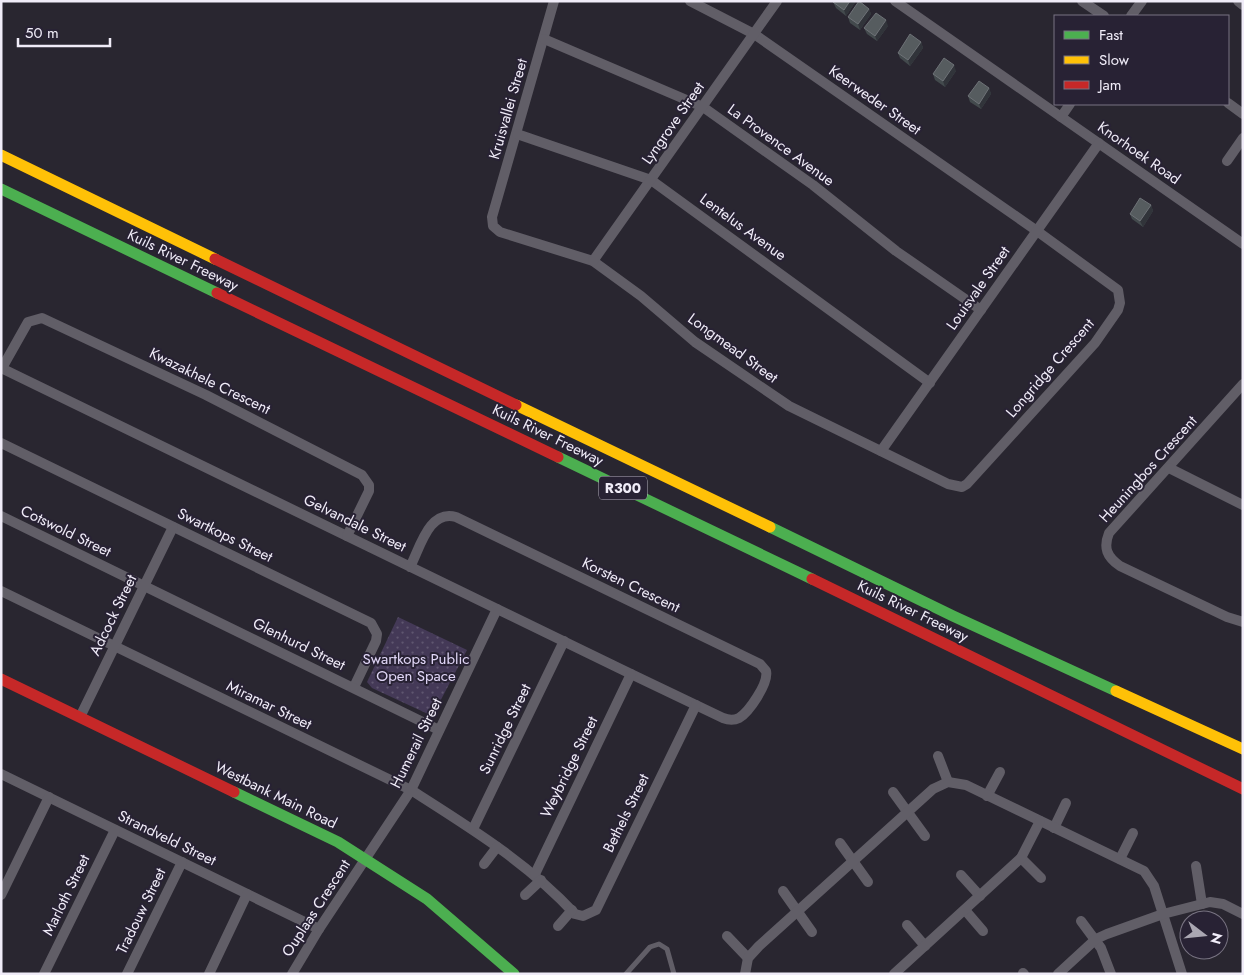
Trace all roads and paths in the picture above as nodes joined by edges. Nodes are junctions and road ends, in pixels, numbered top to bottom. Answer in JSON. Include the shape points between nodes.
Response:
{"nodes":[{"id":1,"x":554,"y":1,"type":"edge"},
{"id":2,"x":690,"y":1,"type":"edge"},
{"id":3,"x":778,"y":1,"type":"edge"},
{"id":4,"x":895,"y":1,"type":"edge"},
{"id":5,"x":1082,"y":1,"type":"edge"},
{"id":6,"x":1142,"y":1,"type":"edge"},
{"id":7,"x":1238,"y":1,"type":"edge"},
{"id":8,"x":1243,"y":5,"type":"edge"},
{"id":9,"x":1103,"y":15,"type":"edge"},
{"id":10,"x":1133,"y":15,"type":"edge"},
{"id":11,"x":754,"y":34,"type":"junction"},
{"id":12,"x":544,"y":39,"type":"junction"},
{"id":13,"x":1229,"y":104,"type":"edge"},
{"id":14,"x":1069,"y":105,"type":"edge"},
{"id":15,"x":703,"y":107,"type":"junction"},
{"id":16,"x":1243,"y":114,"type":"edge"},
{"id":17,"x":1061,"y":117,"type":"junction"},
{"id":18,"x":517,"y":134,"type":"junction"},
{"id":19,"x":1243,"y":138,"type":"edge"},
{"id":20,"x":1099,"y":143,"type":"junction"},
{"id":21,"x":1,"y":155,"type":"edge"},
{"id":22,"x":1227,"y":161,"type":"dead end"},
{"id":23,"x":651,"y":180,"type":"junction"},
{"id":24,"x":1,"y":189,"type":"edge"},
{"id":25,"x":493,"y":226,"type":"joint"},
{"id":26,"x":1037,"y":231,"type":"junction"},
{"id":27,"x":1243,"y":244,"type":"edge"},
{"id":28,"x":594,"y":261,"type":"junction"},
{"id":29,"x":981,"y":310,"type":"junction"},
{"id":30,"x":2,"y":368,"type":"edge"},
{"id":31,"x":930,"y":383,"type":"junction"},
{"id":32,"x":1243,"y":384,"type":"edge"},
{"id":33,"x":1,"y":443,"type":"edge"},
{"id":34,"x":881,"y":451,"type":"junction"},
{"id":35,"x":1169,"y":468,"type":"junction"},
{"id":36,"x":962,"y":487,"type":"joint"},
{"id":37,"x":1243,"y":505,"type":"edge"},
{"id":38,"x":1,"y":516,"type":"edge"},
{"id":39,"x":173,"y":527,"type":"junction"},
{"id":40,"x":347,"y":536,"type":"junction"},
{"id":41,"x":410,"y":567,"type":"junction"},
{"id":42,"x":144,"y":586,"type":"junction"},
{"id":43,"x":1,"y":592,"type":"edge"},
{"id":44,"x":497,"y":609,"type":"junction"},
{"id":45,"x":1243,"y":622,"type":"edge"},
{"id":46,"x":564,"y":641,"type":"junction"},
{"id":47,"x":115,"y":647,"type":"junction"},
{"id":48,"x":631,"y":674,"type":"junction"},
{"id":49,"x":1,"y":679,"type":"edge"},
{"id":50,"x":354,"y":687,"type":"junction"},
{"id":51,"x":696,"y":705,"type":"junction"},
{"id":52,"x":80,"y":718,"type":"junction"},
{"id":53,"x":440,"y":730,"type":"junction"},
{"id":54,"x":1243,"y":749,"type":"edge"},
{"id":55,"x":938,"y":756,"type":"dead end"},
{"id":56,"x":1000,"y":772,"type":"dead end"},
{"id":57,"x":1,"y":774,"type":"edge"},
{"id":58,"x":948,"y":782,"type":"junction"},
{"id":59,"x":1243,"y":789,"type":"edge"},
{"id":60,"x":411,"y":790,"type":"junction"},
{"id":61,"x":893,"y":792,"type":"dead end"},
{"id":62,"x":987,"y":796,"type":"junction"},
{"id":63,"x":49,"y":797,"type":"junction"},
{"id":64,"x":1066,"y":803,"type":"dead end"},
{"id":65,"x":908,"y":812,"type":"junction"},
{"id":66,"x":1040,"y":821,"type":"junction"},
{"id":67,"x":1054,"y":828,"type":"junction"},
{"id":68,"x":473,"y":829,"type":"junction"},
{"id":69,"x":115,"y":830,"type":"junction"},
{"id":70,"x":1132,"y":833,"type":"dead end"},
{"id":71,"x":925,"y":836,"type":"dead end"},
{"id":72,"x":840,"y":842,"type":"dead end"},
{"id":73,"x":497,"y":846,"type":"junction"},
{"id":74,"x":366,"y":858,"type":"junction"},
{"id":75,"x":1021,"y":858,"type":"junction"},
{"id":76,"x":1120,"y":859,"type":"junction"},
{"id":77,"x":853,"y":861,"type":"junction"},
{"id":78,"x":182,"y":862,"type":"junction"},
{"id":79,"x":484,"y":864,"type":"dead end"},
{"id":80,"x":1196,"y":866,"type":"dead end"},
{"id":81,"x":961,"y":875,"type":"dead end"},
{"id":82,"x":538,"y":877,"type":"junction"},
{"id":83,"x":1041,"y":878,"type":"dead end"},
{"id":84,"x":868,"y":882,"type":"dead end"},
{"id":85,"x":783,"y":891,"type":"dead end"},
{"id":86,"x":247,"y":894,"type":"junction"},
{"id":87,"x":1,"y":895,"type":"edge"},
{"id":88,"x":525,"y":895,"type":"dead end"},
{"id":89,"x":980,"y":896,"type":"junction"},
{"id":90,"x":1202,"y":904,"type":"junction"},
{"id":91,"x":572,"y":910,"type":"junction"},
{"id":92,"x":965,"y":910,"type":"junction"},
{"id":93,"x":798,"y":912,"type":"junction"},
{"id":94,"x":1163,"y":914,"type":"junction"},
{"id":95,"x":1243,"y":914,"type":"edge"},
{"id":96,"x":1081,"y":921,"type":"dead end"},
{"id":97,"x":907,"y":925,"type":"dead end"},
{"id":98,"x":558,"y":926,"type":"dead end"},
{"id":99,"x":319,"y":929,"type":"junction"},
{"id":100,"x":983,"y":931,"type":"dead end"},
{"id":101,"x":812,"y":932,"type":"dead end"},
{"id":102,"x":727,"y":936,"type":"dead end"},
{"id":103,"x":1096,"y":939,"type":"junction"},
{"id":104,"x":925,"y":946,"type":"junction"},
{"id":105,"x":748,"y":958,"type":"junction"},
{"id":106,"x":44,"y":974,"type":"edge"},
{"id":107,"x":127,"y":974,"type":"edge"},
{"id":108,"x":209,"y":974,"type":"edge"},
{"id":109,"x":292,"y":974,"type":"edge"},
{"id":110,"x":514,"y":974,"type":"edge"},
{"id":111,"x":626,"y":974,"type":"edge"},
{"id":112,"x":674,"y":974,"type":"edge"},
{"id":113,"x":745,"y":974,"type":"edge"},
{"id":114,"x":894,"y":974,"type":"edge"},
{"id":115,"x":1058,"y":974,"type":"edge"},
{"id":116,"x":1110,"y":974,"type":"edge"},
{"id":117,"x":1182,"y":974,"type":"edge"}],
"edges":[{"from":1,"to":12,"type":"street","name":"Kruisvallei Street"},
{"from":2,"to":11,"type":"street","name":"Keerweder Street"},
{"from":3,"to":11,"type":"street","name":"Lyngrove Street"},
{"from":4,"to":17,"type":"street","name":"Knorhoek Road"},
{"from":5,"to":9,"type":"street"},
{"from":6,"to":10,"type":"street"},
{"from":7,"to":8,"type":"street"},
{"from":11,"to":15,"type":"street","name":"Lyngrove Street"},
{"from":11,"to":26,"type":"street","name":"Keerweder Street"},
{"from":12,"to":15,"type":"street","name":"La Provence Avenue"},
{"from":12,"to":18,"type":"street","name":"Kruisvallei Street"},
{"from":13,"to":16,"type":"street"},
{"from":14,"to":17,"type":"street"},
{"from":15,"to":23,"type":"street","name":"Lyngrove Street"},
{"from":15,"to":29,"type":"street","name":"La Provence Avenue"},
{"from":17,"to":20,"type":"street","name":"Knorhoek Road"},
{"from":18,"to":23,"type":"street","name":"Lentelus Avenue"},
{"from":18,"to":25,"type":"street","name":"Kruisvallei Street","via":[[492,217]]},
{"from":19,"to":22,"type":"street"},
{"from":20,"to":26,"type":"street","name":"Louisvale Street"},
{"from":20,"to":27,"type":"street","name":"Knorhoek Road"},
{"from":21,"to":54,"type":"main road","name":"Kuils River Freeway","number":"R300","via":[[953,616]]},
{"from":23,"to":28,"type":"street","name":"Lyngrove Street"},
{"from":23,"to":31,"type":"street","name":"Lentelus Avenue"},
{"from":24,"to":59,"type":"main road","name":"Kuils River Freeway","number":"R300"},
{"from":25,"to":28,"type":"street","name":"Longmead Street","via":[[500,232]]},
{"from":26,"to":29,"type":"street","name":"Louisvale Street"},
{"from":26,"to":36,"type":"street","name":"Longridge Crescent","via":[[1116,288],[1120,303],[1095,343],[972,480]]},
{"from":28,"to":34,"type":"street","name":"Longmead Street","via":[[695,342],[782,401]]},
{"from":29,"to":31,"type":"street","name":"Louisvale Street"},
{"from":30,"to":40,"type":"street","name":"Gelvandale Street"},
{"from":30,"to":40,"type":"street","name":"Kwazakhele Crescent","via":[[28,322],[42,318],[206,395],[362,475],[369,491]]},
{"from":31,"to":34,"type":"street","name":"Louisvale Street"},
{"from":32,"to":35,"type":"street","name":"Heuningbos Crescent"},
{"from":33,"to":39,"type":"street","name":"Swartkops Street"},
{"from":34,"to":36,"type":"street","name":"Longmead Street","via":[[948,484]]},
{"from":35,"to":37,"type":"street"},
{"from":35,"to":45,"type":"street","name":"Heuningbos Crescent","via":[[1109,533],[1106,544],[1108,556],[1120,566]]},
{"from":38,"to":42,"type":"street","name":"Cotswold Street"},
{"from":39,"to":42,"type":"street","name":"Adcock Street"},
{"from":39,"to":50,"type":"street","name":"Swartkops Street","via":[[371,623],[378,634]]},
{"from":40,"to":41,"type":"street","name":"Gelvandale Street"},
{"from":41,"to":44,"type":"street","name":"Gelvandale Street"},
{"from":41,"to":51,"type":"street","name":"Korsten Crescent","via":[[431,524],[439,517],[450,515],[760,664],[766,671],[764,686],[744,714],[737,718],[726,719]]},
{"from":42,"to":47,"type":"street","name":"Adcock Street"},
{"from":42,"to":50,"type":"street","name":"Glenhurd Street"},
{"from":43,"to":47,"type":"street","name":"Miramar Street"},
{"from":44,"to":46,"type":"street","name":"Gelvandale Street"},
{"from":44,"to":53,"type":"street","name":"Humerail Street"},
{"from":46,"to":48,"type":"street","name":"Gelvandale Street"},
{"from":46,"to":68,"type":"street","name":"Sunridge Street"},
{"from":47,"to":52,"type":"street","name":"Adcock Street"},
{"from":47,"to":60,"type":"street","name":"Miramar Street"},
{"from":48,"to":51,"type":"street","name":"Gelvandale Street"},
{"from":48,"to":82,"type":"street","name":"Weybridge Street"},
{"from":49,"to":52,"type":"main road","name":"Westbank Main Road"},
{"from":50,"to":53,"type":"street","name":"Glenhurd Street"},
{"from":51,"to":91,"type":"street","name":"Bethels Street","via":[[596,910],[584,916]]},
{"from":52,"to":74,"type":"main road","name":"Westbank Main Road"},
{"from":53,"to":60,"type":"street","name":"Humerail Street"},
{"from":55,"to":58,"type":"street"},
{"from":56,"to":62,"type":"street"},
{"from":57,"to":63,"type":"street","name":"Strandveld Street"},
{"from":58,"to":62,"type":"street","via":[[966,785]]},
{"from":58,"to":65,"type":"street","via":[[933,789]]},
{"from":60,"to":68,"type":"street"},
{"from":60,"to":74,"type":"street","name":"Humerail Street"},
{"from":61,"to":65,"type":"street"},
{"from":62,"to":66,"type":"street"},
{"from":63,"to":69,"type":"street","name":"Strandveld Street"},
{"from":63,"to":87,"type":"street"},
{"from":64,"to":67,"type":"street"},
{"from":65,"to":71,"type":"street"},
{"from":65,"to":77,"type":"street"},
{"from":66,"to":67,"type":"street"},
{"from":66,"to":75,"type":"street"},
{"from":67,"to":76,"type":"street"},
{"from":68,"to":73,"type":"street"},
{"from":69,"to":78,"type":"street","name":"Strandveld Street"},
{"from":69,"to":106,"type":"street","name":"Marloth Street"},
{"from":70,"to":76,"type":"street"},
{"from":72,"to":77,"type":"street"},
{"from":73,"to":79,"type":"street"},
{"from":73,"to":82,"type":"street"},
{"from":74,"to":99,"type":"street","name":"Ouplaas Crescent"},
{"from":74,"to":110,"type":"main road","name":"Westbank Main Road","via":[[427,899]]},
{"from":75,"to":83,"type":"street"},
{"from":75,"to":89,"type":"street"},
{"from":76,"to":94,"type":"street","via":[[1148,874]]},
{"from":77,"to":84,"type":"street"},
{"from":77,"to":93,"type":"street"},
{"from":78,"to":86,"type":"street","name":"Strandveld Street"},
{"from":78,"to":107,"type":"street","name":"Tradouw Street"},
{"from":80,"to":90,"type":"street"},
{"from":81,"to":89,"type":"street"},
{"from":82,"to":88,"type":"street"},
{"from":82,"to":91,"type":"street"},
{"from":85,"to":93,"type":"street"},
{"from":86,"to":99,"type":"street","name":"Strandveld Street"},
{"from":86,"to":108,"type":"street"},
{"from":89,"to":92,"type":"street"},
{"from":90,"to":94,"type":"street"},
{"from":90,"to":95,"type":"street","via":[[1219,903]]},
{"from":91,"to":98,"type":"street"},
{"from":92,"to":100,"type":"street"},
{"from":92,"to":104,"type":"street"},
{"from":93,"to":101,"type":"street"},
{"from":93,"to":105,"type":"street"},
{"from":94,"to":103,"type":"street"},
{"from":94,"to":117,"type":"street"},
{"from":96,"to":103,"type":"street"},
{"from":97,"to":104,"type":"street"},
{"from":99,"to":109,"type":"street","name":"Ouplaas Crescent"},
{"from":102,"to":105,"type":"street"},
{"from":103,"to":115,"type":"street"},
{"from":103,"to":116,"type":"street"},
{"from":104,"to":114,"type":"street"},
{"from":105,"to":113,"type":"street"},
{"from":111,"to":112,"type":"lane","via":[[650,948],[658,944],[667,949]]}]}
